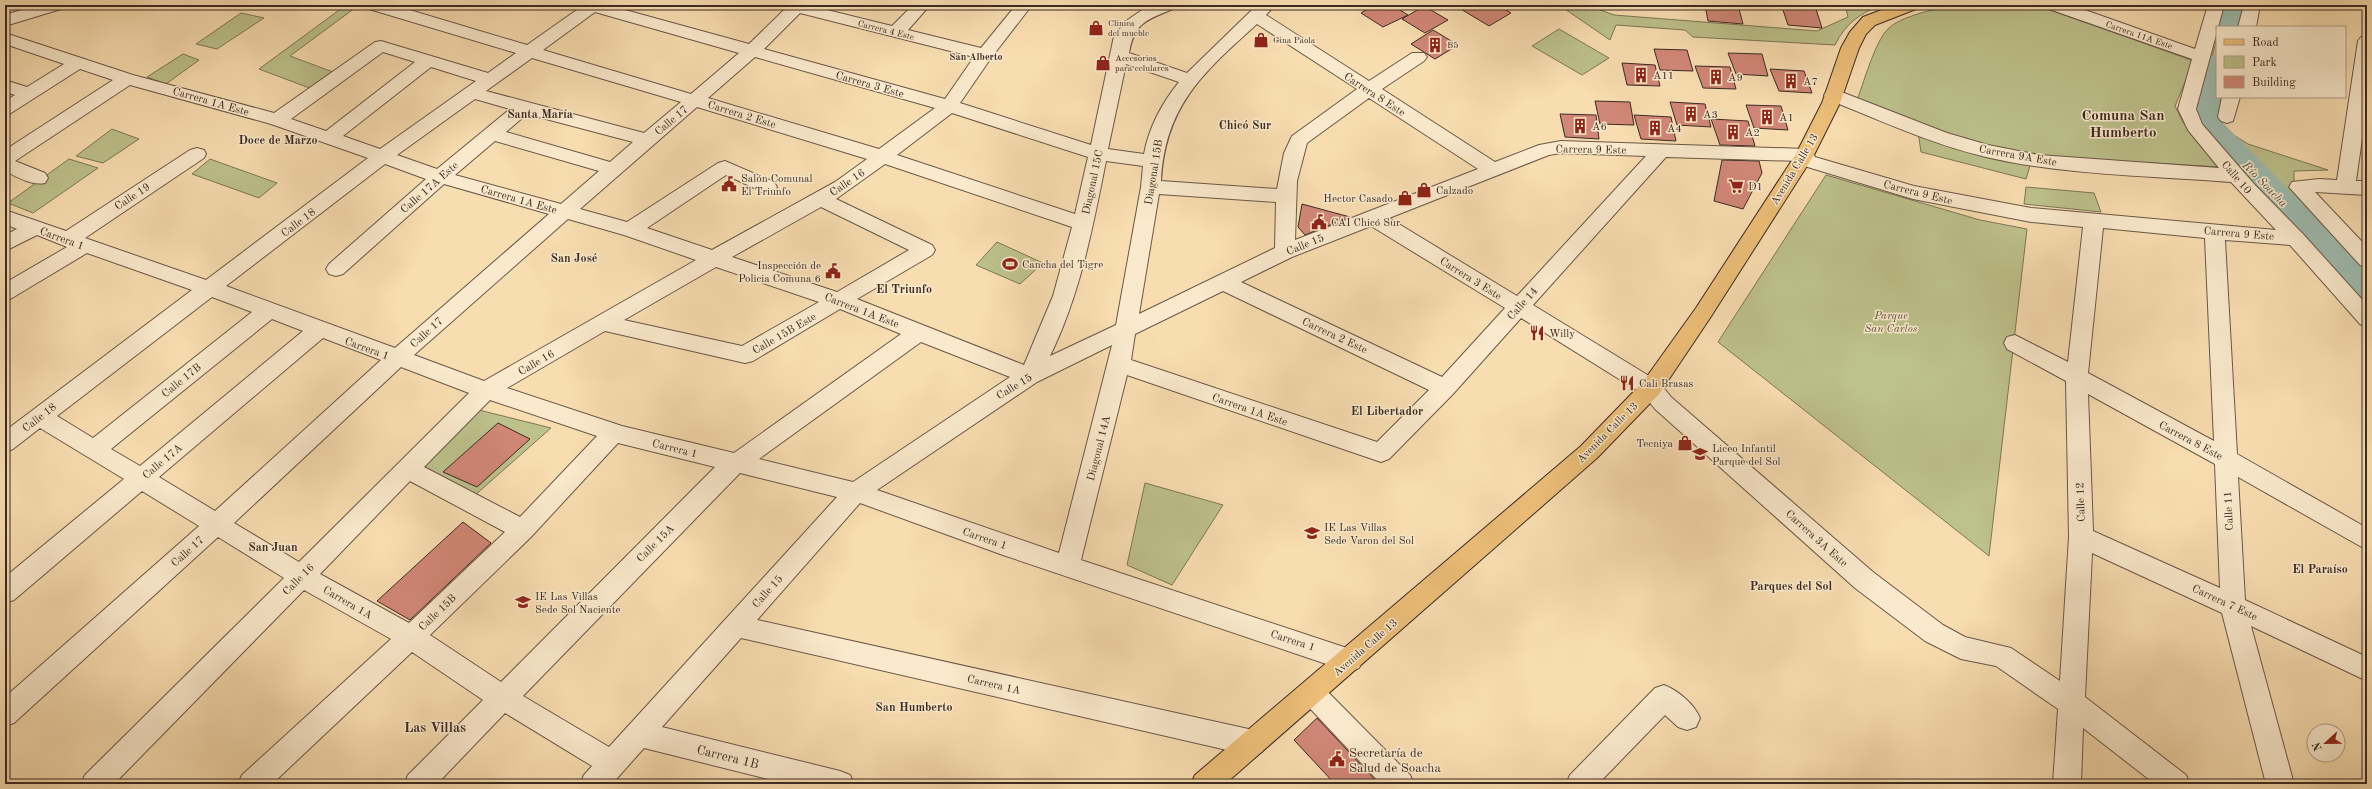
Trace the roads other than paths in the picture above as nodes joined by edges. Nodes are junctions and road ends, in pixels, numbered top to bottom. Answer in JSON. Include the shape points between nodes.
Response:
{"nodes":[{"id":1,"x":55,"y":5,"type":"edge"},
{"id":2,"x":375,"y":5,"type":"edge"},
{"id":3,"x":922,"y":5,"type":"edge"},
{"id":4,"x":1167,"y":5,"type":"edge"},
{"id":5,"x":1910,"y":5,"type":"edge"},
{"id":6,"x":2055,"y":5,"type":"edge"},
{"id":7,"x":2216,"y":5,"type":"edge"},
{"id":8,"x":2252,"y":5,"type":"edge"},
{"id":9,"x":592,"y":6,"type":"edge"},
{"id":10,"x":794,"y":6,"type":"edge"},
{"id":11,"x":1024,"y":6,"type":"edge"},
{"id":12,"x":1261,"y":10,"type":"edge"},
{"id":13,"x":2081,"y":10,"type":"edge"},
{"id":14,"x":5,"y":22,"type":"edge"},
{"id":15,"x":2247,"y":26,"type":"edge"},
{"id":16,"x":895,"y":32,"type":"junction"},
{"id":17,"x":5,"y":38,"type":"edge"},
{"id":18,"x":2367,"y":41,"type":"edge"},
{"id":19,"x":752,"y":51,"type":"junction"},
{"id":20,"x":530,"y":52,"type":"junction"},
{"id":21,"x":985,"y":54,"type":"junction"},
{"id":22,"x":1120,"y":56,"type":"junction"},
{"id":23,"x":1418,"y":57,"type":"dead end"},
{"id":24,"x":2202,"y":57,"type":"junction"},
{"id":25,"x":427,"y":62,"type":"junction"},
{"id":26,"x":77,"y":63,"type":"junction"},
{"id":27,"x":127,"y":78,"type":"junction"},
{"id":28,"x":492,"y":80,"type":"junction"},
{"id":29,"x":1190,"y":80,"type":"junction"},
{"id":30,"x":5,"y":86,"type":"edge"},
{"id":31,"x":2357,"y":87,"type":"edge"},
{"id":32,"x":1368,"y":90,"type":"junction"},
{"id":33,"x":473,"y":93,"type":"junction"},
{"id":34,"x":29,"y":94,"type":"junction"},
{"id":35,"x":1833,"y":95,"type":"junction"},
{"id":36,"x":2231,"y":98,"type":"edge"},
{"id":37,"x":694,"y":100,"type":"junction"},
{"id":38,"x":949,"y":106,"type":"junction"},
{"id":39,"x":524,"y":107,"type":"junction"},
{"id":40,"x":5,"y":109,"type":"edge"},
{"id":41,"x":2227,"y":117,"type":"dead end"},
{"id":42,"x":277,"y":120,"type":"junction"},
{"id":43,"x":492,"y":134,"type":"junction"},
{"id":44,"x":329,"y":138,"type":"junction"},
{"id":45,"x":647,"y":140,"type":"junction"},
{"id":46,"x":1546,"y":149,"type":"joint"},
{"id":47,"x":1661,"y":151,"type":"junction"},
{"id":48,"x":197,"y":154,"type":"dead end"},
{"id":49,"x":1098,"y":154,"type":"junction"},
{"id":50,"x":1805,"y":154,"type":"junction"},
{"id":51,"x":382,"y":157,"type":"junction"},
{"id":52,"x":883,"y":157,"type":"junction"},
{"id":53,"x":5,"y":160,"type":"edge"},
{"id":54,"x":1152,"y":161,"type":"junction"},
{"id":55,"x":5,"y":164,"type":"edge"},
{"id":56,"x":613,"y":169,"type":"junction"},
{"id":57,"x":1494,"y":170,"type":"junction"},
{"id":58,"x":2236,"y":176,"type":"junction"},
{"id":59,"x":440,"y":177,"type":"junction"},
{"id":60,"x":38,"y":178,"type":"dead end"},
{"id":61,"x":2346,"y":186,"type":"junction"},
{"id":62,"x":767,"y":187,"type":"dead end"},
{"id":63,"x":1151,"y":187,"type":"junction"},
{"id":64,"x":2367,"y":188,"type":"edge"},
{"id":65,"x":1285,"y":196,"type":"junction"},
{"id":66,"x":820,"y":199,"type":"junction"},
{"id":67,"x":563,"y":212,"type":"junction"},
{"id":68,"x":5,"y":217,"type":"edge"},
{"id":69,"x":1372,"y":217,"type":"junction"},
{"id":70,"x":2094,"y":220,"type":"junction"},
{"id":71,"x":1084,"y":224,"type":"junction"},
{"id":72,"x":34,"y":228,"type":"junction"},
{"id":73,"x":630,"y":230,"type":"junction"},
{"id":74,"x":2215,"y":231,"type":"junction"},
{"id":75,"x":2296,"y":239,"type":"junction"},
{"id":76,"x":75,"y":243,"type":"junction"},
{"id":77,"x":5,"y":244,"type":"edge"},
{"id":78,"x":1285,"y":252,"type":"junction"},
{"id":79,"x":713,"y":258,"type":"junction"},
{"id":80,"x":2367,"y":260,"type":"edge"},
{"id":81,"x":336,"y":269,"type":"dead end"},
{"id":82,"x":1224,"y":283,"type":"junction"},
{"id":83,"x":211,"y":289,"type":"junction"},
{"id":84,"x":5,"y":293,"type":"edge"},
{"id":85,"x":840,"y":301,"type":"junction"},
{"id":86,"x":1518,"y":307,"type":"junction"},
{"id":87,"x":268,"y":310,"type":"junction"},
{"id":88,"x":2367,"y":319,"type":"edge"},
{"id":89,"x":602,"y":323,"type":"junction"},
{"id":90,"x":319,"y":330,"type":"junction"},
{"id":91,"x":1125,"y":331,"type":"junction"},
{"id":92,"x":918,"y":332,"type":"junction"},
{"id":93,"x":2015,"y":343,"type":"dead end"},
{"id":94,"x":397,"y":358,"type":"junction"},
{"id":95,"x":1119,"y":364,"type":"junction"},
{"id":96,"x":1029,"y":376,"type":"junction"},
{"id":97,"x":2077,"y":379,"type":"junction"},
{"id":98,"x":1445,"y":388,"type":"junction"},
{"id":99,"x":1651,"y":388,"type":"junction"},
{"id":100,"x":486,"y":390,"type":"junction"},
{"id":101,"x":40,"y":417,"type":"junction"},
{"id":102,"x":614,"y":432,"type":"junction"},
{"id":103,"x":5,"y":444,"type":"edge"},
{"id":104,"x":94,"y":450,"type":"junction"},
{"id":105,"x":1381,"y":453,"type":"joint"},
{"id":106,"x":2226,"y":459,"type":"junction"},
{"id":107,"x":736,"y":463,"type":"junction"},
{"id":108,"x":409,"y":470,"type":"junction"},
{"id":109,"x":142,"y":478,"type":"junction"},
{"id":110,"x":856,"y":492,"type":"junction"},
{"id":111,"x":217,"y":524,"type":"junction"},
{"id":112,"x":523,"y":530,"type":"junction"},
{"id":113,"x":2081,"y":537,"type":"junction"},
{"id":114,"x":2367,"y":540,"type":"edge"},
{"id":115,"x":1068,"y":565,"type":"junction"},
{"id":116,"x":302,"y":576,"type":"junction"},
{"id":117,"x":5,"y":592,"type":"edge"},
{"id":118,"x":2233,"y":606,"type":"junction"},
{"id":119,"x":736,"y":626,"type":"junction"},
{"id":120,"x":411,"y":637,"type":"junction"},
{"id":121,"x":1350,"y":660,"type":"junction"},
{"id":122,"x":2367,"y":669,"type":"edge"},
{"id":123,"x":1312,"y":694,"type":"junction"},
{"id":124,"x":503,"y":698,"type":"junction"},
{"id":125,"x":2073,"y":704,"type":"junction"},
{"id":126,"x":5,"y":714,"type":"edge"},
{"id":127,"x":1687,"y":718,"type":"dead end"},
{"id":128,"x":639,"y":734,"type":"junction"},
{"id":129,"x":1253,"y":743,"type":"junction"},
{"id":130,"x":612,"y":764,"type":"junction"},
{"id":131,"x":2282,"y":783,"type":"edge"},
{"id":132,"x":95,"y":784,"type":"edge"},
{"id":133,"x":252,"y":784,"type":"edge"},
{"id":134,"x":418,"y":784,"type":"edge"},
{"id":135,"x":594,"y":784,"type":"edge"},
{"id":136,"x":840,"y":784,"type":"edge"},
{"id":137,"x":1205,"y":784,"type":"edge"},
{"id":138,"x":1400,"y":784,"type":"edge"},
{"id":139,"x":1580,"y":784,"type":"edge"},
{"id":140,"x":2067,"y":784,"type":"edge"},
{"id":141,"x":2176,"y":784,"type":"edge"}],
"edges":[{"from":1,"to":14,"type":"street"},
{"from":2,"to":20,"type":"street","name":"Carrera 2 Este"},
{"from":3,"to":16,"type":"street"},
{"from":4,"to":22,"type":"street","name":"Diagonal 15C","via":[[1142,16],[1130,25],[1123,36]]},
{"from":5,"to":35,"type":"main road","name":"Avenida Calle 13","via":[[1869,21],[1859,32],[1850,48]]},
{"from":6,"to":13,"type":"street","name":"Carrera 11A Este"},
{"from":7,"to":24,"type":"street","name":"Calle 10"},
{"from":8,"to":15,"type":"street"},
{"from":9,"to":19,"type":"street","name":"Carrera 3 Este"},
{"from":9,"to":20,"type":"street","name":"Calle 18"},
{"from":10,"to":16,"type":"street","name":"Carrera 4 Este"},
{"from":10,"to":19,"type":"street","name":"Calle 17"},
{"from":11,"to":21,"type":"street","name":"Calle 16"},
{"from":12,"to":29,"type":"street","name":"Diagonal 15B"},
{"from":12,"to":32,"type":"street","name":"Carrera 8 Este"},
{"from":13,"to":24,"type":"street","name":"Carrera 11A Este"},
{"from":16,"to":21,"type":"street","name":"Carrera 4 Este"},
{"from":17,"to":26,"type":"street","name":"Carrera 1A Este"},
{"from":18,"to":31,"type":"street"},
{"from":19,"to":37,"type":"street","name":"Calle 17"},
{"from":19,"to":38,"type":"street","name":"Carrera 3 Este"},
{"from":20,"to":28,"type":"street","name":"Calle 18"},
{"from":20,"to":37,"type":"street","name":"Carrera 2 Este"},
{"from":21,"to":38,"type":"street","name":"Calle 16"},
{"from":22,"to":29,"type":"street"},
{"from":22,"to":49,"type":"street","name":"Diagonal 15C"},
{"from":23,"to":32,"type":"street"},
{"from":24,"to":58,"type":"street","name":"Calle 10","via":[[2187,109],[2194,126]]},
{"from":25,"to":28,"type":"street"},
{"from":25,"to":42,"type":"street","via":[[381,46]]},
{"from":25,"to":44,"type":"street"},
{"from":26,"to":27,"type":"street","name":"Carrera 1A Este"},
{"from":26,"to":34,"type":"street"},
{"from":27,"to":42,"type":"street","name":"Carrera 1A Este"},
{"from":27,"to":53,"type":"street"},
{"from":28,"to":33,"type":"street","name":"Calle 18"},
{"from":29,"to":54,"type":"street","name":"Diagonal 15B","via":[[1168,111],[1160,129]]},
{"from":30,"to":34,"type":"street"},
{"from":31,"to":61,"type":"street"},
{"from":32,"to":57,"type":"street","name":"Carrera 8 Este"},
{"from":32,"to":65,"type":"street","via":[[1299,140],[1294,150]]},
{"from":33,"to":39,"type":"street"},
{"from":33,"to":51,"type":"street","name":"Calle 18"},
{"from":34,"to":40,"type":"street"},
{"from":35,"to":50,"type":"main road","name":"Avenida Calle 13"},
{"from":35,"to":58,"type":"street","name":"Carrera 9A Este","via":[[1940,137],[1987,151],[2039,161]]},
{"from":36,"to":41,"type":"street"},
{"from":37,"to":45,"type":"street","name":"Calle 17"},
{"from":37,"to":52,"type":"street","name":"Carrera 2 Este"},
{"from":38,"to":49,"type":"street","name":"Carrera 3 Este"},
{"from":38,"to":52,"type":"street","name":"Calle 16"},
{"from":39,"to":43,"type":"street","name":"Calle 17A Este"},
{"from":39,"to":45,"type":"street"},
{"from":42,"to":44,"type":"street","name":"Carrera 1A Este"},
{"from":43,"to":56,"type":"street"},
{"from":43,"to":59,"type":"street","name":"Calle 17A Este"},
{"from":44,"to":51,"type":"street","name":"Carrera 1A Este"},
{"from":45,"to":56,"type":"street","name":"Calle 17"},
{"from":46,"to":47,"type":"street","name":"Carrera 9 Este"},
{"from":46,"to":57,"type":"street","name":"Calle 15"},
{"from":47,"to":50,"type":"street","name":"Carrera 9 Este"},
{"from":47,"to":86,"type":"street","name":"Calle 14"},
{"from":48,"to":76,"type":"street","name":"Calle 19"},
{"from":49,"to":54,"type":"street","name":"Carrera 3 Este"},
{"from":49,"to":71,"type":"street","name":"Diagonal 15C"},
{"from":50,"to":70,"type":"street","name":"Carrera 9 Este","via":[[1808,161],[1913,192],[2031,215]]},
{"from":50,"to":99,"type":"main road","name":"Avenida Calle 13","via":[[1703,313]]},
{"from":51,"to":59,"type":"street","name":"Carrera 1A Este"},
{"from":51,"to":83,"type":"street","name":"Calle 18"},
{"from":52,"to":66,"type":"street","name":"Calle 16","via":[[842,187]]},
{"from":52,"to":71,"type":"street","name":"Carrera 2 Este"},
{"from":54,"to":63,"type":"street","name":"Diagonal 15B"},
{"from":55,"to":60,"type":"street"},
{"from":56,"to":67,"type":"street","name":"Calle 17"},
{"from":57,"to":69,"type":"street","name":"Calle 15"},
{"from":58,"to":75,"type":"street","name":"Calle 10"},
{"from":59,"to":67,"type":"street","name":"Carrera 1A Este"},
{"from":59,"to":81,"type":"street","name":"Calle 17A Este"},
{"from":61,"to":64,"type":"street"},
{"from":61,"to":80,"type":"street","via":[[2299,187]]},
{"from":62,"to":73,"type":"street","via":[[725,167]]},
{"from":63,"to":65,"type":"street"},
{"from":63,"to":91,"type":"street","name":"Diagonal 15B"},
{"from":65,"to":78,"type":"street"},
{"from":66,"to":79,"type":"street","name":"Calle 16"},
{"from":66,"to":85,"type":"street","name":"Calle 15B Este","via":[[925,250]]},
{"from":67,"to":73,"type":"street","name":"Carrera 1A Este"},
{"from":67,"to":94,"type":"street","name":"Calle 17"},
{"from":68,"to":72,"type":"street","name":"Carrera 1"},
{"from":69,"to":78,"type":"street","name":"Calle 15"},
{"from":69,"to":86,"type":"street","name":"Carrera 3 Este"},
{"from":70,"to":74,"type":"street","name":"Carrera 9 Este"},
{"from":70,"to":97,"type":"street","name":"Calle 12"},
{"from":71,"to":96,"type":"street","name":"Diagonal 15C","via":[[1057,314]]},
{"from":72,"to":76,"type":"street","name":"Carrera 1"},
{"from":72,"to":77,"type":"street"},
{"from":73,"to":79,"type":"street","name":"Carrera 1A Este"},
{"from":74,"to":75,"type":"street","name":"Carrera 9 Este"},
{"from":74,"to":106,"type":"street","name":"Calle 11"},
{"from":75,"to":88,"type":"street","name":"Calle 10"},
{"from":76,"to":83,"type":"street","name":"Carrera 1"},
{"from":76,"to":84,"type":"street","name":"Calle 19"},
{"from":78,"to":82,"type":"street","name":"Calle 15"},
{"from":79,"to":85,"type":"street","name":"Carrera 1A Este"},
{"from":79,"to":89,"type":"street","name":"Calle 16"},
{"from":82,"to":91,"type":"street","name":"Calle 15"},
{"from":82,"to":98,"type":"street","name":"Carrera 2 Este"},
{"from":83,"to":87,"type":"street","name":"Carrera 1"},
{"from":83,"to":101,"type":"street","name":"Calle 18"},
{"from":85,"to":89,"type":"street","name":"Calle 15B Este","via":[[745,355]]},
{"from":85,"to":92,"type":"street","name":"Carrera 1A Este"},
{"from":86,"to":98,"type":"street","name":"Calle 14"},
{"from":86,"to":99,"type":"street","name":"Carrera 3 Este"},
{"from":87,"to":90,"type":"street","name":"Carrera 1"},
{"from":87,"to":104,"type":"street","name":"Calle 17B"},
{"from":89,"to":100,"type":"street","name":"Calle 16"},
{"from":90,"to":94,"type":"street","name":"Carrera 1"},
{"from":90,"to":109,"type":"street","name":"Calle 17A"},
{"from":91,"to":95,"type":"street","name":"Diagonal 14A"},
{"from":91,"to":96,"type":"street","name":"Calle 15"},
{"from":92,"to":96,"type":"street","name":"Carrera 1A Este"},
{"from":92,"to":107,"type":"street","name":"Calle 15A"},
{"from":93,"to":97,"type":"street","name":"Carrera 8 Este"},
{"from":94,"to":100,"type":"street","name":"Carrera 1"},
{"from":94,"to":111,"type":"street","name":"Calle 17"},
{"from":95,"to":105,"type":"street","name":"Carrera 1A Este"},
{"from":95,"to":115,"type":"street","name":"Diagonal 14A"},
{"from":96,"to":110,"type":"street","name":"Calle 15"},
{"from":97,"to":106,"type":"street","name":"Carrera 8 Este"},
{"from":97,"to":113,"type":"street","name":"Calle 12"},
{"from":98,"to":105,"type":"street","name":"Calle 14"},
{"from":99,"to":121,"type":"main road","name":"Avenida Calle 13","via":[[1589,452]]},
{"from":99,"to":125,"type":"street","name":"Carrera 3A Este","via":[[1663,403],[1864,580],[1934,633],[1961,648],[2002,656]]},
{"from":100,"to":102,"type":"street","name":"Carrera 1"},
{"from":100,"to":108,"type":"street","name":"Calle 16"},
{"from":101,"to":103,"type":"street","name":"Calle 18"},
{"from":101,"to":104,"type":"street","name":"Carrera 1A"},
{"from":102,"to":107,"type":"street","name":"Carrera 1"},
{"from":102,"to":112,"type":"street","name":"Calle 15B"},
{"from":104,"to":109,"type":"street","name":"Carrera 1A"},
{"from":106,"to":114,"type":"street","name":"Carrera 8 Este"},
{"from":106,"to":118,"type":"street","name":"Calle 11"},
{"from":107,"to":110,"type":"street","name":"Carrera 1"},
{"from":107,"to":124,"type":"street","name":"Calle 15A"},
{"from":108,"to":112,"type":"street"},
{"from":108,"to":116,"type":"street","name":"Calle 16"},
{"from":109,"to":111,"type":"street","name":"Carrera 1A"},
{"from":109,"to":117,"type":"street","name":"Calle 17A"},
{"from":110,"to":115,"type":"street","name":"Carrera 1","via":[[1003,545]]},
{"from":110,"to":119,"type":"street","name":"Calle 15"},
{"from":111,"to":116,"type":"street","name":"Carrera 1A"},
{"from":111,"to":126,"type":"street","name":"Calle 17"},
{"from":112,"to":120,"type":"street","name":"Calle 15B"},
{"from":113,"to":118,"type":"street","name":"Carrera 7 Este"},
{"from":113,"to":125,"type":"street","name":"Calle 12"},
{"from":115,"to":121,"type":"street","name":"Carrera 1"},
{"from":116,"to":120,"type":"street","name":"Carrera 1A"},
{"from":116,"to":132,"type":"street","name":"Calle 16"},
{"from":118,"to":122,"type":"street","name":"Carrera 7 Este"},
{"from":118,"to":131,"type":"street","name":"Calle 11"},
{"from":119,"to":128,"type":"street","name":"Calle 15"},
{"from":119,"to":129,"type":"street","name":"Carrera 1A"},
{"from":120,"to":124,"type":"street","name":"Carrera 1A"},
{"from":120,"to":133,"type":"street","name":"Calle 15B"},
{"from":121,"to":123,"type":"main road","name":"Avenida Calle 13"},
{"from":123,"to":129,"type":"main road","name":"Avenida Calle 13"},
{"from":123,"to":138,"type":"street"},
{"from":124,"to":130,"type":"street","name":"Carrera 1A"},
{"from":124,"to":134,"type":"street","name":"Calle 15A"},
{"from":125,"to":140,"type":"street","name":"Calle 12"},
{"from":125,"to":141,"type":"street"},
{"from":127,"to":139,"type":"street","via":[[1664,697]]},
{"from":128,"to":130,"type":"street","name":"Calle 15"},
{"from":128,"to":136,"type":"street","name":"Carrera 1B"},
{"from":129,"to":137,"type":"main road","name":"Avenida Calle 13"},
{"from":130,"to":135,"type":"street","name":"Calle 15"}]}
